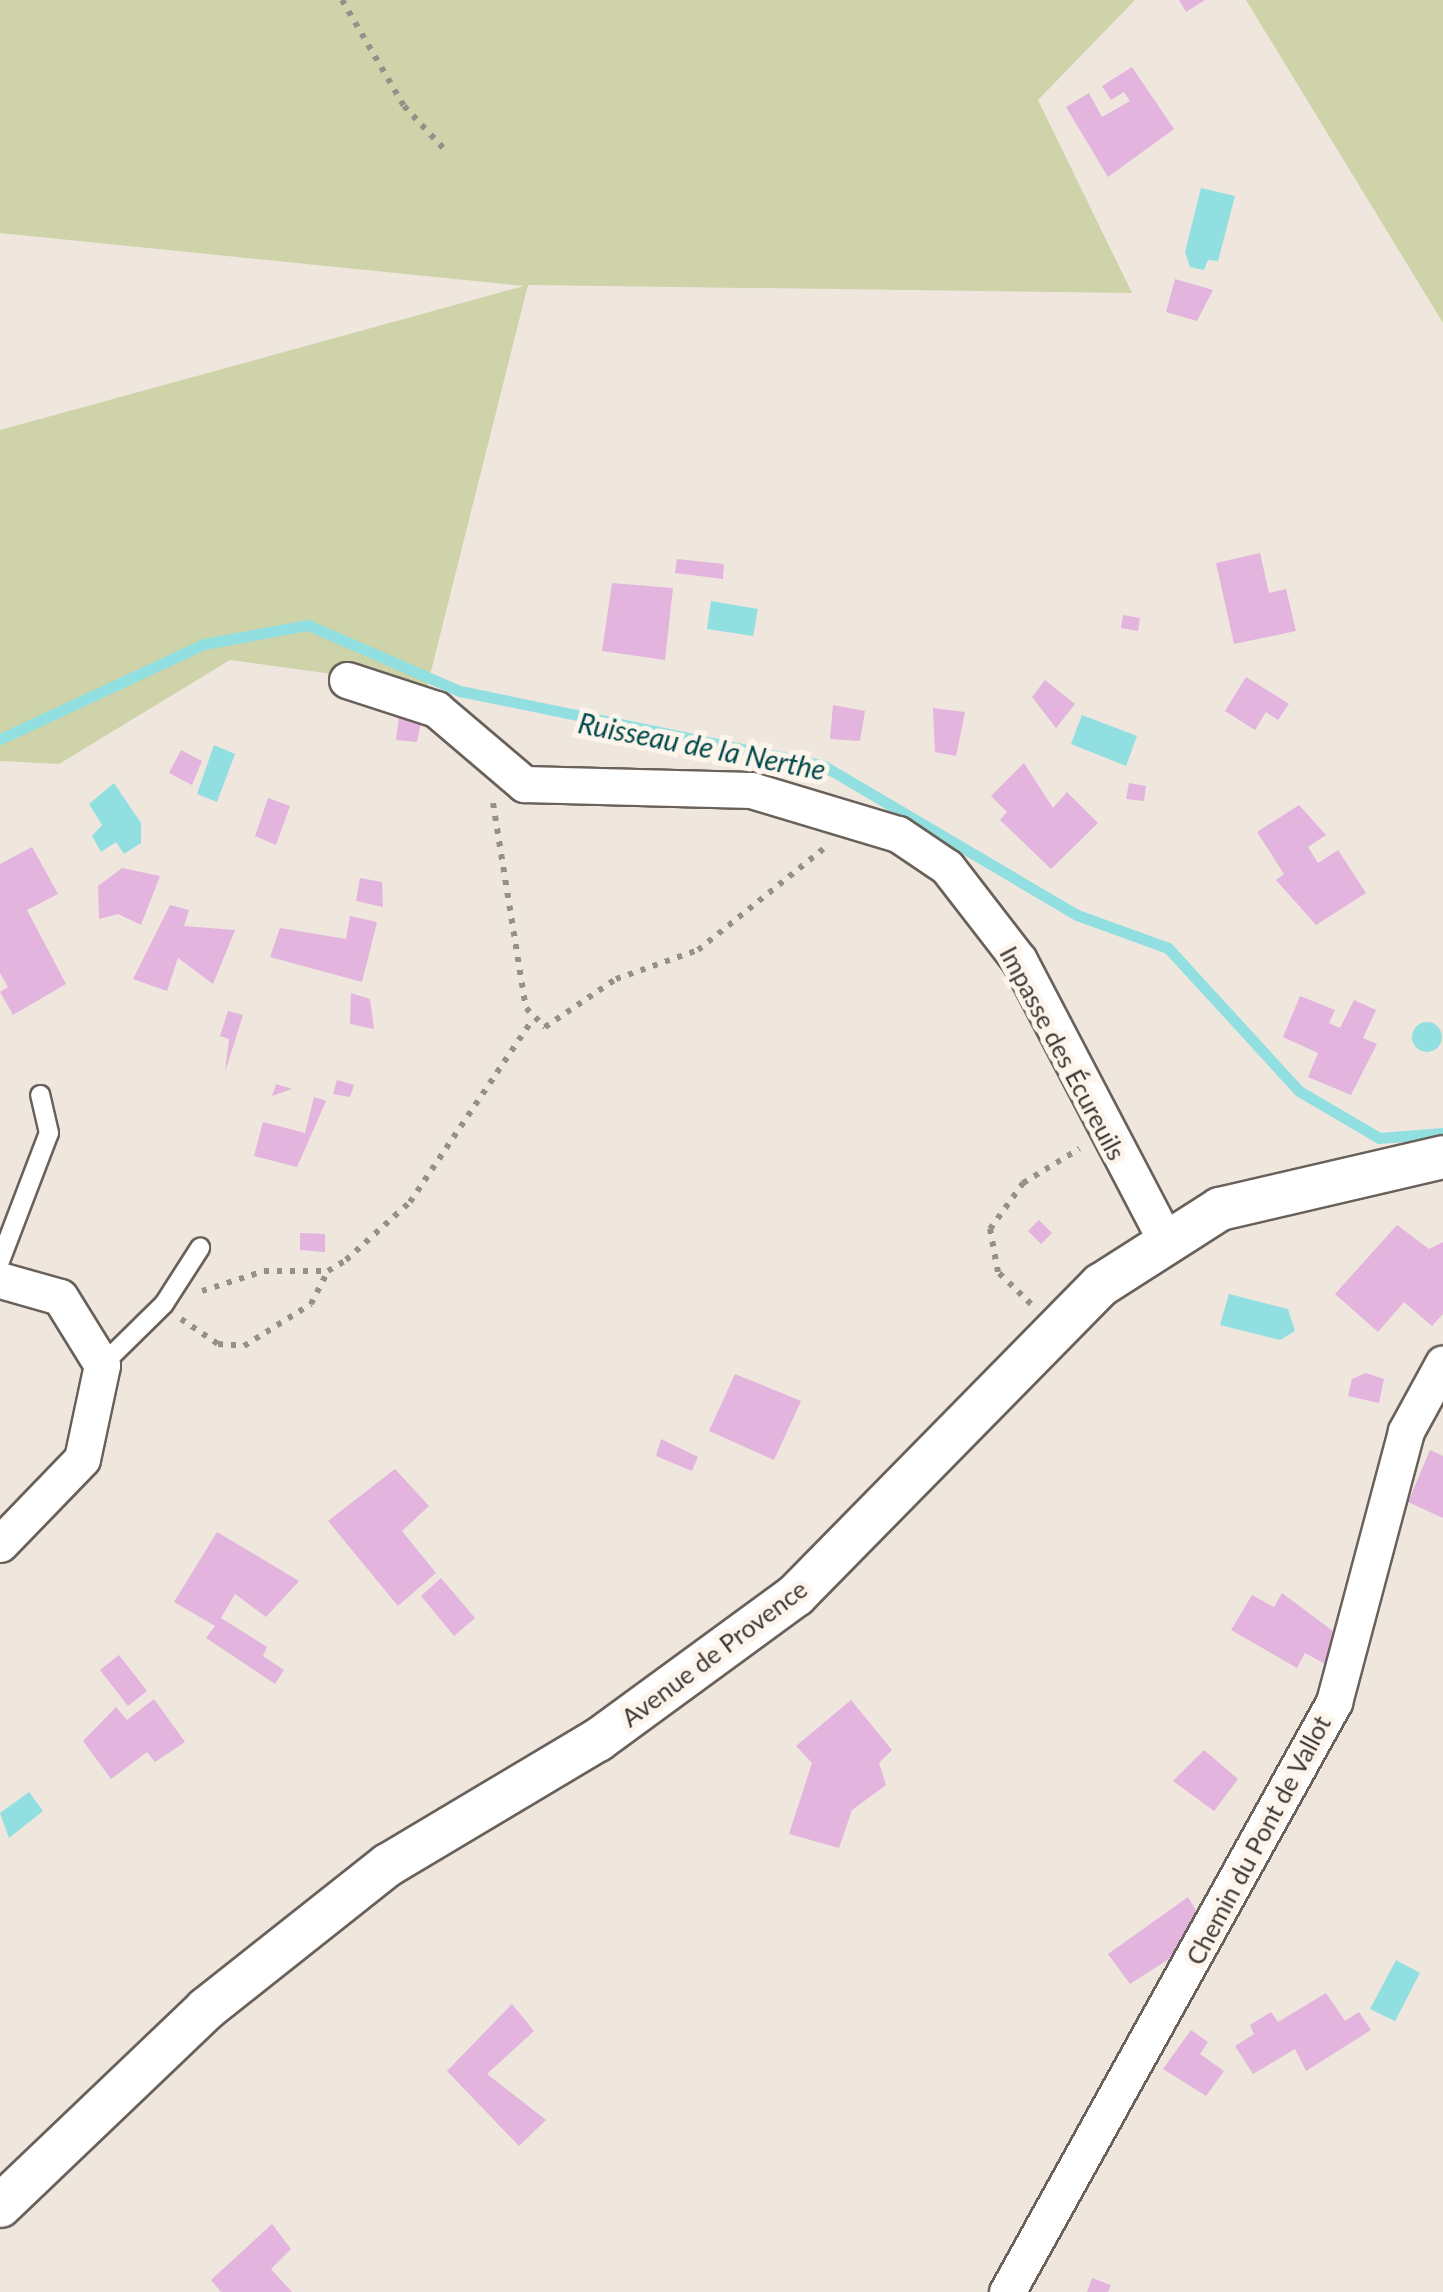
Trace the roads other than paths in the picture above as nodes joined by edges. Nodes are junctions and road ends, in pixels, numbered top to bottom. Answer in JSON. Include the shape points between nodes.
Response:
{"nodes":[{"id":1,"x":347,"y":680,"type":"dead end"},
{"id":2,"x":40,"y":1095,"type":"dead end"},
{"id":3,"x":1443,"y":1156,"type":"edge"},
{"id":4,"x":1164,"y":1239,"type":"junction"},
{"id":5,"x":200,"y":1248,"type":"dead end"},
{"id":6,"x":0,"y":1262,"type":"edge"},
{"id":7,"x":0,"y":1280,"type":"edge"},
{"id":8,"x":1443,"y":1363,"type":"edge"},
{"id":9,"x":102,"y":1366,"type":"junction"},
{"id":10,"x":0,"y":1544,"type":"edge"},
{"id":11,"x":0,"y":2206,"type":"edge"},
{"id":12,"x":1007,"y":2292,"type":"edge"}],
"edges":[{"from":1,"to":4,"type":"street","name":"Impasse des Écureuils","via":[[436,709],[504,776],[592,788],[751,790],[856,817],[915,845],[980,904]]},
{"from":2,"to":6,"type":"lane","via":[[49,1132]]},
{"from":3,"to":4,"type":"street","name":"Avenue de Provence","via":[[1220,1208]]},
{"from":4,"to":11,"type":"street","name":"Avenue de Provence","via":[[1101,1285],[796,1594],[598,1740],[388,1865],[206,2009]]},
{"from":5,"to":9,"type":"lane","via":[[164,1304]]},
{"from":7,"to":9,"type":"street","via":[[60,1297]]},
{"from":8,"to":12,"type":"street","name":"Chemin du Pont de Vallot","via":[[1406,1431],[1334,1702]]},
{"from":9,"to":10,"type":"street","via":[[82,1459]]}]}
